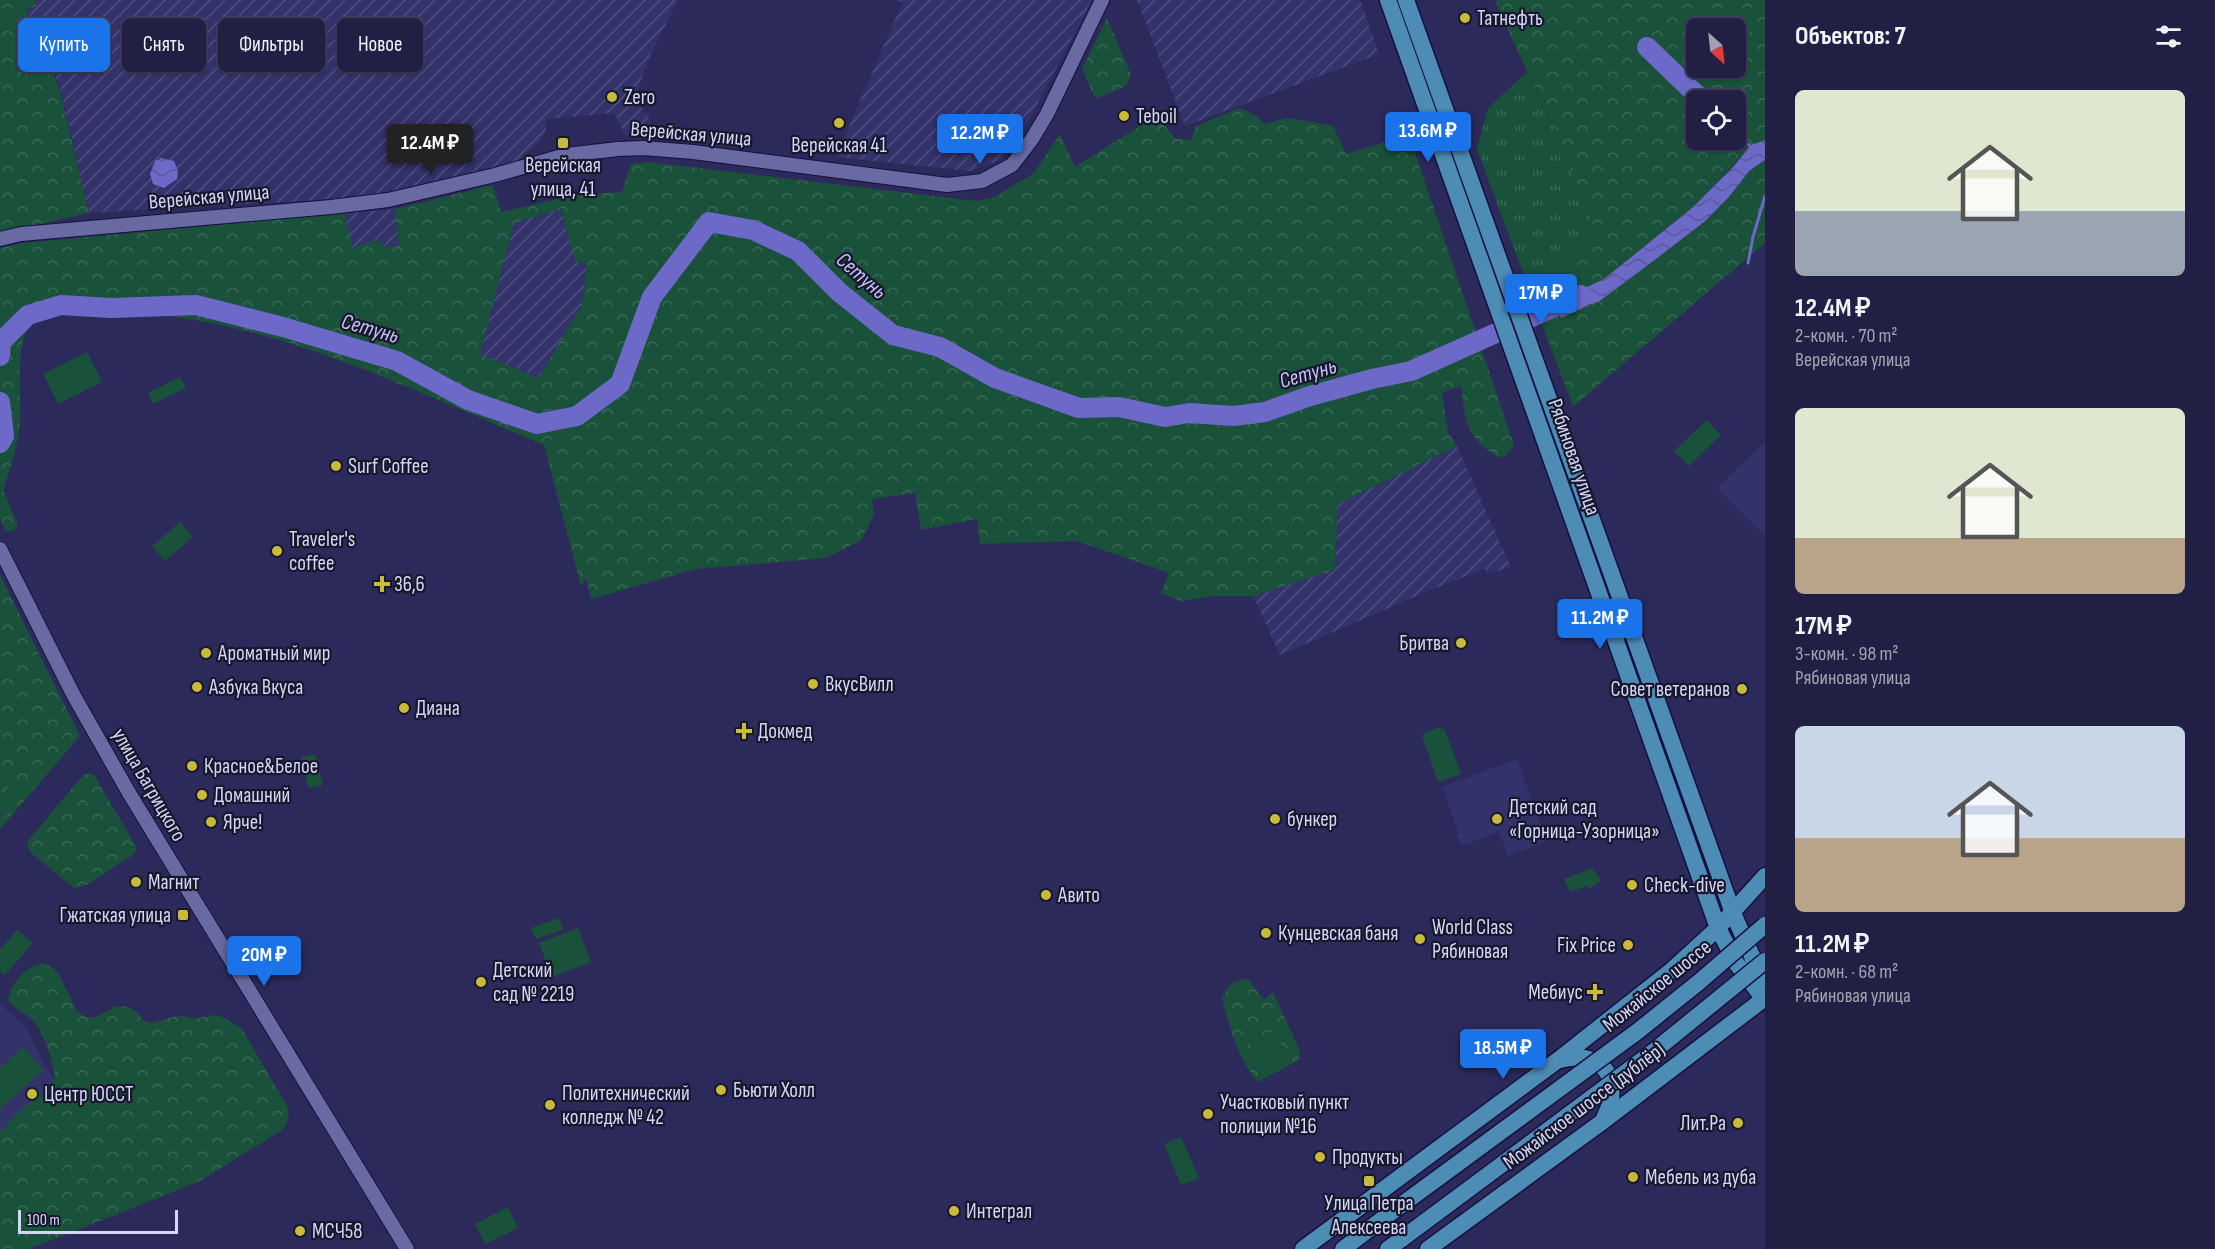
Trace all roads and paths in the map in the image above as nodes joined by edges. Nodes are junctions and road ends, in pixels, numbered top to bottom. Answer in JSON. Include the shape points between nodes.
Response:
{"nodes":[{"id":1,"x":1102,"y":0,"type":"edge"},
{"id":2,"x":1388,"y":0,"type":"edge"},
{"id":3,"x":1406,"y":0,"type":"edge"},
{"id":4,"x":0,"y":239,"type":"edge"},
{"id":5,"x":0,"y":549,"type":"edge"},
{"id":6,"x":1765,"y":876,"type":"edge"},
{"id":7,"x":1733,"y":913,"type":"junction"},
{"id":8,"x":1765,"y":925,"type":"edge"},
{"id":9,"x":1718,"y":928,"type":"junction"},
{"id":10,"x":1765,"y":961,"type":"edge"},
{"id":11,"x":1765,"y":1000,"type":"edge"},
{"id":12,"x":1558,"y":1060,"type":"junction"},
{"id":13,"x":1602,"y":1122,"type":"junction"},
{"id":14,"x":406,"y":1249,"type":"edge"},
{"id":15,"x":1304,"y":1249,"type":"edge"},
{"id":16,"x":1343,"y":1249,"type":"edge"},
{"id":17,"x":1388,"y":1249,"type":"edge"},
{"id":18,"x":1428,"y":1249,"type":"edge"}],
"edges":[{"from":1,"to":4,"type":"street","name":"Верейская улица","via":[[1032,139],[1012,165],[982,181],[947,185],[693,152],[618,149],[566,155],[388,200]]},
{"from":2,"to":9,"type":"main road","name":"Рябиновая улица"},
{"from":3,"to":7,"type":"main road","name":"Рябиновая улица"},
{"from":5,"to":14,"type":"street","name":"улица Багрицкого","via":[[74,696],[129,793]]},
{"from":6,"to":7,"type":"main road"},
{"from":7,"to":9,"type":"main road"},
{"from":7,"to":11,"type":"main road","name":"Рябиновая улица"},
{"from":8,"to":16,"type":"main road","name":"Можайское шоссе","bridge":true,"via":[[1638,1031]]},
{"from":9,"to":11,"type":"main road","name":"Рябиновая улица","via":[[1736,963]]},
{"from":9,"to":12,"type":"main road","via":[[1672,970]]},
{"from":10,"to":17,"type":"main road","bridge":true,"via":[[1653,1052]]},
{"from":11,"to":13,"type":"main road","name":"Можайское шоссе (дублёр)"},
{"from":12,"to":13,"type":"main road","via":[[1584,1057],[1595,1060],[1608,1073],[1613,1088],[1611,1104]]},
{"from":12,"to":15,"type":"main road"},
{"from":13,"to":18,"type":"main road","name":"Можайское шоссе (дублёр)"}]}
